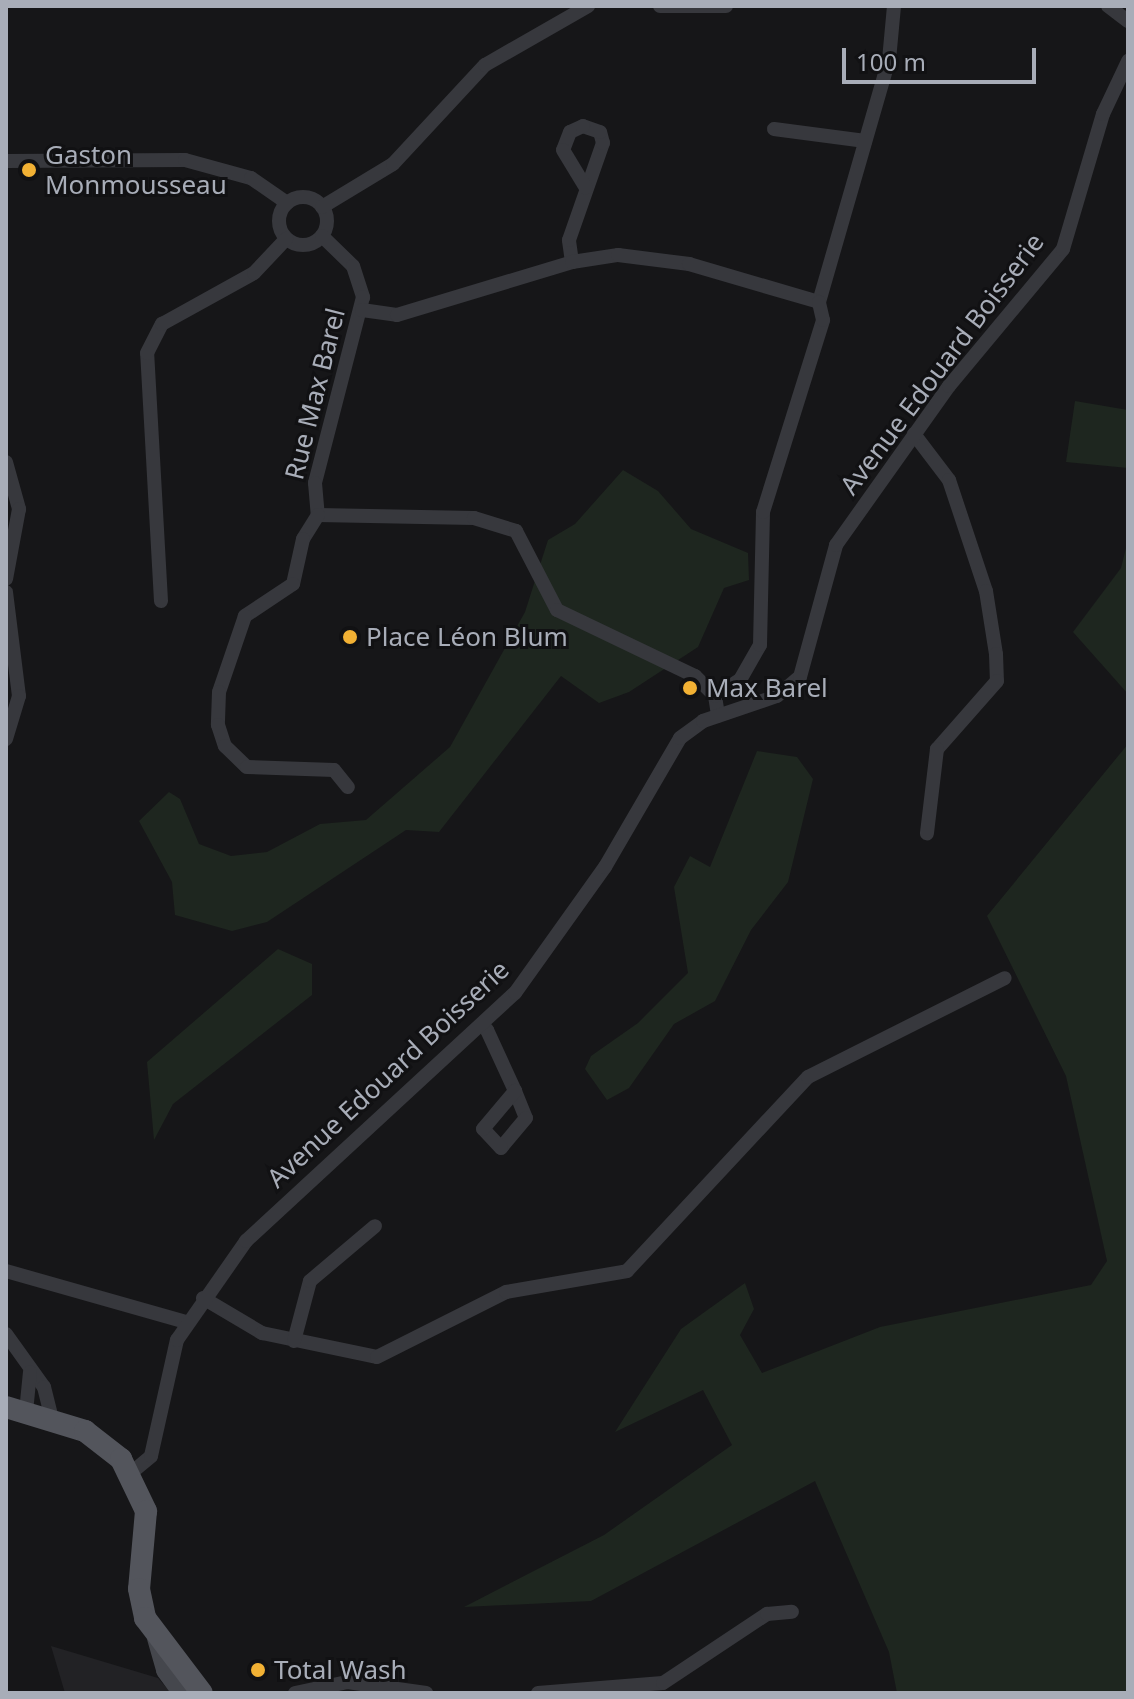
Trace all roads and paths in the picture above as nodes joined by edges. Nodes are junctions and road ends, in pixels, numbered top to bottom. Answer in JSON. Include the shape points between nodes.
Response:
{"nodes":[{"id":1,"x":588,"y":6,"type":"edge"},
{"id":2,"x":660,"y":6,"type":"edge"},
{"id":3,"x":726,"y":6,"type":"edge"},
{"id":4,"x":894,"y":6,"type":"edge"},
{"id":5,"x":1108,"y":6,"type":"edge"},
{"id":6,"x":1128,"y":21,"type":"edge"},
{"id":7,"x":1128,"y":61,"type":"edge"},
{"id":8,"x":774,"y":129,"type":"dead end"},
{"id":9,"x":865,"y":141,"type":"junction"},
{"id":10,"x":6,"y":161,"type":"edge"},
{"id":11,"x":586,"y":188,"type":"dead end"},
{"id":12,"x":287,"y":203,"type":"junction"},
{"id":13,"x":322,"y":207,"type":"junction"},
{"id":14,"x":322,"y":236,"type":"junction"},
{"id":15,"x":286,"y":239,"type":"junction"},
{"id":16,"x":572,"y":262,"type":"junction"},
{"id":17,"x":819,"y":302,"type":"junction"},
{"id":18,"x":362,"y":310,"type":"junction"},
{"id":19,"x":381,"y":315,"type":"junction"},
{"id":20,"x":410,"y":324,"type":"dead end"},
{"id":21,"x":914,"y":434,"type":"junction"},
{"id":22,"x":6,"y":462,"type":"edge"},
{"id":23,"x":318,"y":515,"type":"junction"},
{"id":24,"x":6,"y":579,"type":"edge"},
{"id":25,"x":6,"y":592,"type":"edge"},
{"id":26,"x":161,"y":601,"type":"dead end"},
{"id":27,"x":715,"y":696,"type":"junction"},
{"id":28,"x":718,"y":716,"type":"junction"},
{"id":29,"x":6,"y":739,"type":"edge"},
{"id":30,"x":348,"y":787,"type":"dead end"},
{"id":31,"x":927,"y":833,"type":"dead end"},
{"id":32,"x":1005,"y":978,"type":"dead end"},
{"id":33,"x":482,"y":1024,"type":"junction"},
{"id":34,"x":515,"y":1091,"type":"dead end"},
{"id":35,"x":375,"y":1226,"type":"dead end"},
{"id":36,"x":6,"y":1271,"type":"edge"},
{"id":37,"x":203,"y":1298,"type":"junction"},
{"id":38,"x":186,"y":1322,"type":"junction"},
{"id":39,"x":6,"y":1334,"type":"edge"},
{"id":40,"x":294,"y":1341,"type":"junction"},
{"id":41,"x":27,"y":1364,"type":"junction"},
{"id":42,"x":16,"y":1409,"type":"edge"},
{"id":43,"x":52,"y":1419,"type":"junction"},
{"id":44,"x":131,"y":1473,"type":"junction"},
{"id":45,"x":792,"y":1612,"type":"dead end"},
{"id":46,"x":157,"y":1638,"type":"junction"},
{"id":47,"x":183,"y":1693,"type":"edge"},
{"id":48,"x":202,"y":1693,"type":"edge"},
{"id":49,"x":295,"y":1693,"type":"edge"},
{"id":50,"x":426,"y":1693,"type":"edge"},
{"id":51,"x":538,"y":1693,"type":"edge"}],
"edges":[{"from":1,"to":13,"type":"street","via":[[485,65],[393,164]]},
{"from":2,"to":3,"type":"street"},
{"from":4,"to":9,"type":"street","via":[[889,60]]},
{"from":5,"to":6,"type":"street"},
{"from":7,"to":21,"type":"street","name":"Avenue Edouard Boisserie","via":[[1052,268]]},
{"from":8,"to":9,"type":"street"},
{"from":9,"to":17,"type":"street"},
{"from":10,"to":12,"type":"street","via":[[185,160],[251,178]]},
{"from":11,"to":16,"type":"street","via":[[569,240]]},
{"from":12,"to":13,"type":"street","via":[[303,197]]},
{"from":12,"to":15,"type":"street","via":[[279,217]]},
{"from":13,"to":14,"type":"street"},
{"from":14,"to":15,"type":"street","via":[[305,245]]},
{"from":14,"to":18,"type":"street","name":"Rue Max Barel","via":[[359,275]]},
{"from":15,"to":26,"type":"street","via":[[254,273],[162,324],[147,353]]},
{"from":16,"to":17,"type":"street","via":[[666,259]]},
{"from":16,"to":19,"type":"street"},
{"from":17,"to":27,"type":"street","via":[[823,320],[763,512],[760,645],[740,680]]},
{"from":18,"to":19,"type":"street"},
{"from":18,"to":23,"type":"street","name":"Rue Max Barel","via":[[315,483]]},
{"from":19,"to":20,"type":"street"},
{"from":21,"to":28,"type":"street","name":"Avenue Edouard Boisserie","via":[[836,545],[800,677],[777,696]]},
{"from":21,"to":31,"type":"street","via":[[954,494],[986,591],[997,681],[937,749]]},
{"from":22,"to":24,"type":"street","via":[[19,509]]},
{"from":23,"to":27,"type":"street","name":"Rue Max Barel","via":[[474,518],[507,526],[525,540],[565,617],[695,676]]},
{"from":23,"to":30,"type":"street","via":[[293,584],[245,616],[219,692],[218,725],[225,746],[247,767],[334,770]]},
{"from":25,"to":29,"type":"street","via":[[19,696]]},
{"from":27,"to":28,"type":"street"},
{"from":28,"to":33,"type":"street","name":"Avenue Edouard Boisserie","via":[[671,748],[605,867],[515,993]]},
{"from":32,"to":40,"type":"street","via":[[815,1072],[634,1268],[506,1292],[377,1357]]},
{"from":33,"to":34,"type":"street"},
{"from":33,"to":37,"type":"street","name":"Avenue Edouard Boisserie","via":[[246,1241]]},
{"from":35,"to":40,"type":"street","via":[[310,1281]]},
{"from":36,"to":38,"type":"street"},
{"from":37,"to":38,"type":"street","name":"Avenue Edouard Boisserie"},
{"from":37,"to":40,"type":"street","via":[[226,1315]]},
{"from":38,"to":44,"type":"street","name":"Avenue Edouard Boisserie","via":[[169,1359],[151,1456]]},
{"from":39,"to":41,"type":"street"},
{"from":41,"to":42,"type":"street","via":[[33,1389]]},
{"from":41,"to":43,"type":"street","via":[[50,1398]]},
{"from":42,"to":43,"type":"main road"},
{"from":43,"to":44,"type":"main road","via":[[98,1437]]},
{"from":44,"to":46,"type":"main road","via":[[146,1511],[141,1604]]},
{"from":45,"to":51,"type":"street","via":[[767,1614],[663,1683]]},
{"from":46,"to":47,"type":"main road","via":[[166,1670]]},
{"from":46,"to":48,"type":"main road"},
{"from":49,"to":50,"type":"street","via":[[347,1682]]}]}
